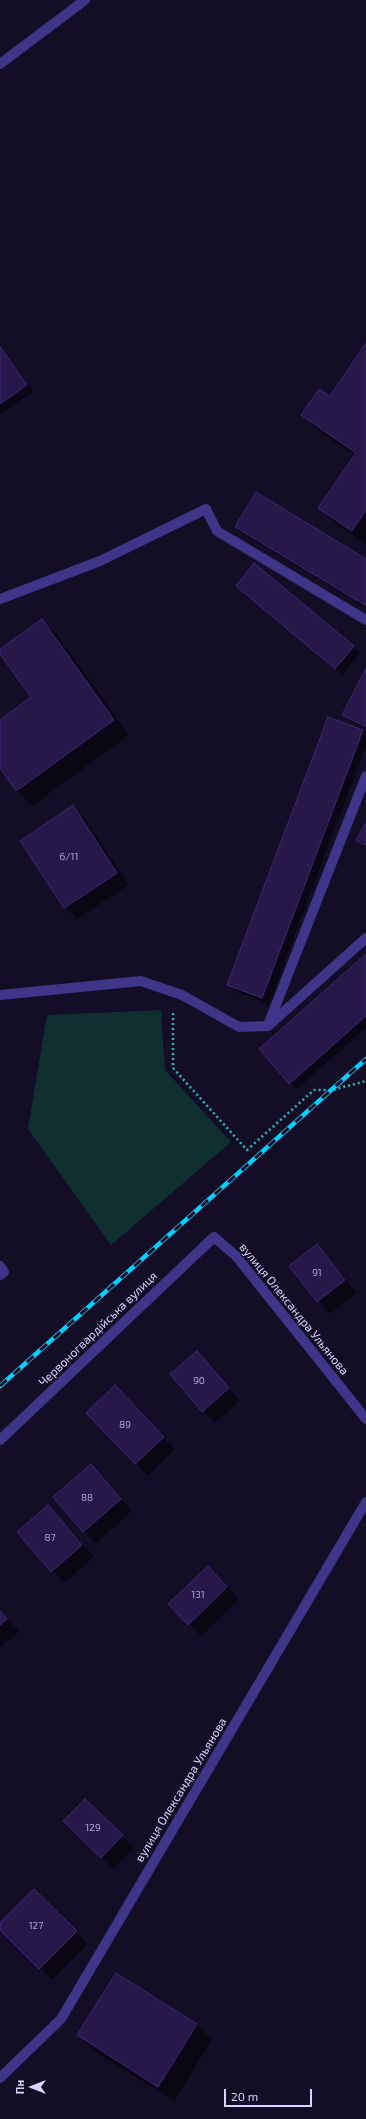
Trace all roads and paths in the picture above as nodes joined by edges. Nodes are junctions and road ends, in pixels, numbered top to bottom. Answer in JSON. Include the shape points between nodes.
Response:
{"nodes":[{"id":1,"x":85,"y":0,"type":"edge"},
{"id":2,"x":0,"y":64,"type":"edge"},
{"id":3,"x":0,"y":599,"type":"edge"},
{"id":4,"x":366,"y":620,"type":"edge"},
{"id":5,"x":366,"y":776,"type":"edge"},
{"id":6,"x":366,"y":938,"type":"edge"},
{"id":7,"x":173,"y":992,"type":"junction"},
{"id":8,"x":0,"y":995,"type":"edge"},
{"id":9,"x":268,"y":1026,"type":"junction"},
{"id":10,"x":366,"y":1081,"type":"edge"},
{"id":11,"x":214,"y":1237,"type":"joint"},
{"id":12,"x":0,"y":1266,"type":"edge"},
{"id":13,"x":0,"y":1275,"type":"edge"},
{"id":14,"x":366,"y":1419,"type":"edge"},
{"id":15,"x":0,"y":1440,"type":"edge"},
{"id":16,"x":366,"y":1502,"type":"edge"},
{"id":17,"x":0,"y":2078,"type":"edge"}],
"edges":[{"from":1,"to":2,"type":"street"},
{"from":3,"to":4,"type":"street","via":[[100,561],[206,509],[217,531]]},
{"from":5,"to":9,"type":"street"},
{"from":6,"to":9,"type":"street"},
{"from":7,"to":8,"type":"street","via":[[141,981]]},
{"from":7,"to":9,"type":"street","via":[[239,1027]]},
{"from":7,"to":10,"type":"path","via":[[173,1068],[246,1150],[314,1090],[332,1090]]},
{"from":11,"to":14,"type":"street","name":"вулиця Олександра Ульянова","via":[[236,1256]]},
{"from":11,"to":15,"type":"street","name":"Червоногвардійська вулиця"},
{"from":12,"to":13,"type":"street","via":[[4,1272]]},
{"from":16,"to":17,"type":"street","name":"вулиця Олександра Ульянова","via":[[61,2019]]}]}
